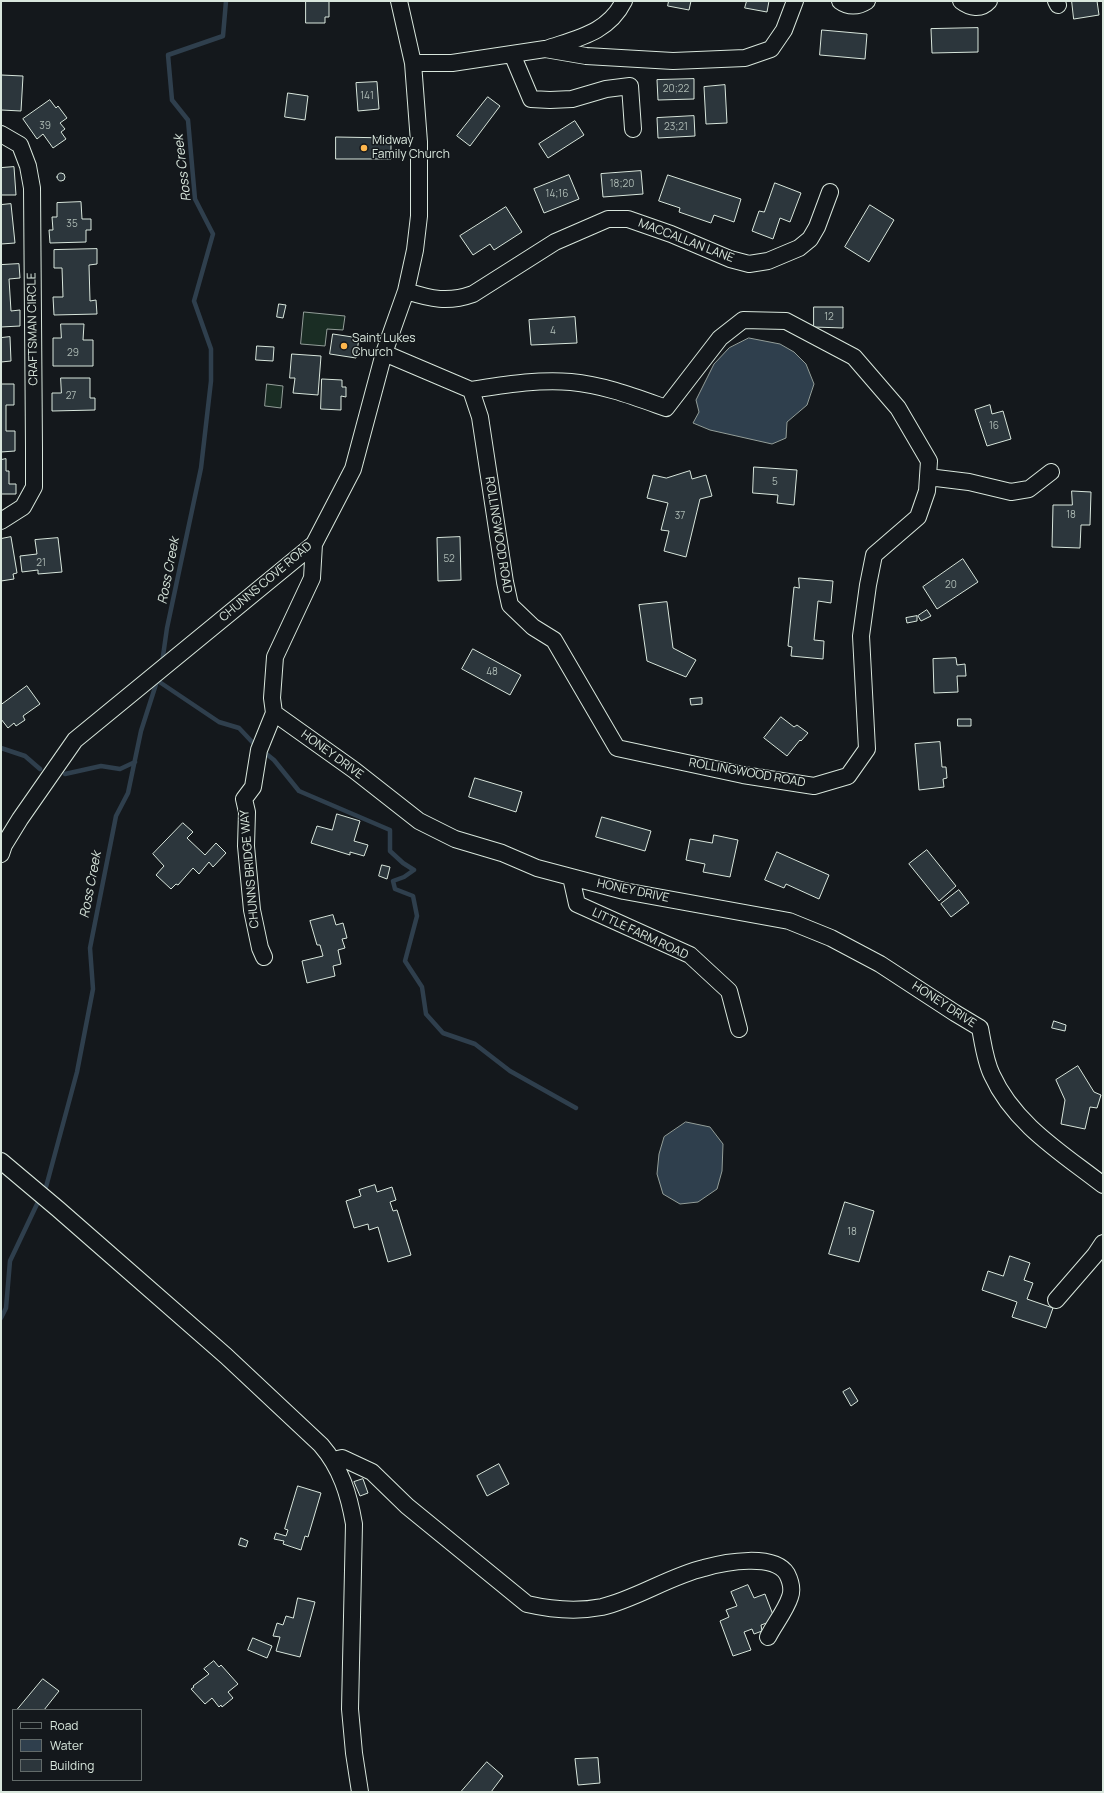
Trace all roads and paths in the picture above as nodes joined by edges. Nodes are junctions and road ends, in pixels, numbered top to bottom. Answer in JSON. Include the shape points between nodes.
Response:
{"nodes":[{"id":1,"x":399,"y":1,"type":"edge"},
{"id":2,"x":624,"y":1,"type":"edge"},
{"id":3,"x":795,"y":1,"type":"edge"},
{"id":4,"x":840,"y":1,"type":"edge"},
{"id":5,"x":867,"y":1,"type":"edge"},
{"id":6,"x":961,"y":1,"type":"edge"},
{"id":7,"x":989,"y":1,"type":"edge"},
{"id":8,"x":545,"y":49,"type":"junction"},
{"id":9,"x":512,"y":54,"type":"junction"},
{"id":10,"x":413,"y":63,"type":"junction"},
{"id":11,"x":633,"y":130,"type":"dead end"},
{"id":12,"x":1,"y":134,"type":"edge"},
{"id":13,"x":830,"y":192,"type":"dead end"},
{"id":14,"x":406,"y":291,"type":"junction"},
{"id":15,"x":384,"y":353,"type":"junction"},
{"id":16,"x":471,"y":390,"type":"junction"},
{"id":17,"x":1051,"y":472,"type":"dead end"},
{"id":18,"x":928,"y":477,"type":"junction"},
{"id":19,"x":1,"y":521,"type":"edge"},
{"id":20,"x":314,"y":544,"type":"junction"},
{"id":21,"x":274,"y":713,"type":"junction"},
{"id":22,"x":2,"y":848,"type":"edge"},
{"id":23,"x":571,"y":877,"type":"junction"},
{"id":24,"x":264,"y":957,"type":"dead end"},
{"id":25,"x":739,"y":1029,"type":"dead end"},
{"id":26,"x":1,"y":1161,"type":"edge"},
{"id":27,"x":1103,"y":1185,"type":"edge"},
{"id":28,"x":1103,"y":1243,"type":"edge"},
{"id":29,"x":1056,"y":1300,"type":"dead end"},
{"id":30,"x":332,"y":1460,"type":"junction"},
{"id":31,"x":768,"y":1637,"type":"dead end"},
{"id":32,"x":360,"y":1792,"type":"edge"}],
"edges":[{"from":1,"to":10,"type":"street","name":"CHUNNS COVE ROAD"},
{"from":2,"to":8,"type":"street","via":[[606,25],[588,35]]},
{"from":3,"to":8,"type":"street","via":[[784,30],[771,49],[745,58],[673,61],[586,56]]},
{"from":4,"to":5,"type":"street","via":[[850,6]]},
{"from":6,"to":7,"type":"street","via":[[976,7],[982,7]]},
{"from":8,"to":9,"type":"street"},
{"from":9,"to":10,"type":"street","via":[[452,63]]},
{"from":9,"to":11,"type":"street","via":[[531,99],[572,99],[606,89],[630,86]]},
{"from":10,"to":14,"type":"street","name":"CHUNNS COVE ROAD","via":[[419,142],[419,216]]},
{"from":12,"to":19,"type":"street","name":"CRAFTSMAN CIRCLE","via":[[20,145],[28,166],[32,188],[34,487],[23,507]]},
{"from":13,"to":14,"type":"street","name":"MACCALLAN LANE","via":[[810,239],[799,248],[768,261],[749,264],[628,219],[608,219],[555,242],[473,294],[462,298],[432,299]]},
{"from":14,"to":15,"type":"street","name":"CHUNNS COVE ROAD"},
{"from":15,"to":16,"type":"street"},
{"from":15,"to":20,"type":"street","name":"CHUNNS COVE ROAD","via":[[353,470]]},
{"from":16,"to":18,"type":"street","name":"ROLLINGWOOD ROAD","via":[[521,382],[572,382],[614,391],[666,408],[720,338],[743,320],[786,321],[854,357],[898,408],[929,461]]},
{"from":16,"to":18,"type":"street","name":"ROLLINGWOOD ROAD","via":[[480,417],[510,605],[533,627],[554,640],[617,748],[743,775],[814,786],[848,776],[867,749],[861,636],[874,555],[918,517],[927,491]]},
{"from":17,"to":18,"type":"street","via":[[1029,489],[1011,492],[969,482]]},
{"from":20,"to":21,"type":"street","via":[[312,578],[275,657],[272,698]]},
{"from":20,"to":22,"type":"street","name":"CHUNNS COVE ROAD","via":[[75,740]]},
{"from":21,"to":23,"type":"street","name":"HONEY DRIVE","via":[[354,770],[419,821],[455,839],[502,853],[537,868]]},
{"from":21,"to":24,"type":"street","name":"CHUNNS BRIDGE WAY","via":[[259,750],[253,787],[244,799],[247,812],[246,846],[252,910]]},
{"from":23,"to":25,"type":"street","name":"LITTLE FARM ROAD","via":[[577,904],[690,955],[729,992]]},
{"from":23,"to":27,"type":"street","name":"HONEY DRIVE","via":[[624,891],[789,921],[831,938],[880,964],[980,1028],[991,1074],[1009,1106],[1042,1138]]},
{"from":26,"to":30,"type":"street","via":[[226,1356],[321,1445]]},
{"from":28,"to":29,"type":"street","via":[[1096,1255]]},
{"from":30,"to":31,"type":"street","via":[[342,1458],[372,1472],[407,1506],[527,1604],[551,1610],[574,1611],[603,1606],[703,1568],[737,1562],[764,1562],[783,1569],[792,1582],[790,1597]]},
{"from":30,"to":32,"type":"street","via":[[350,1499],[354,1524],[350,1709]]}]}
